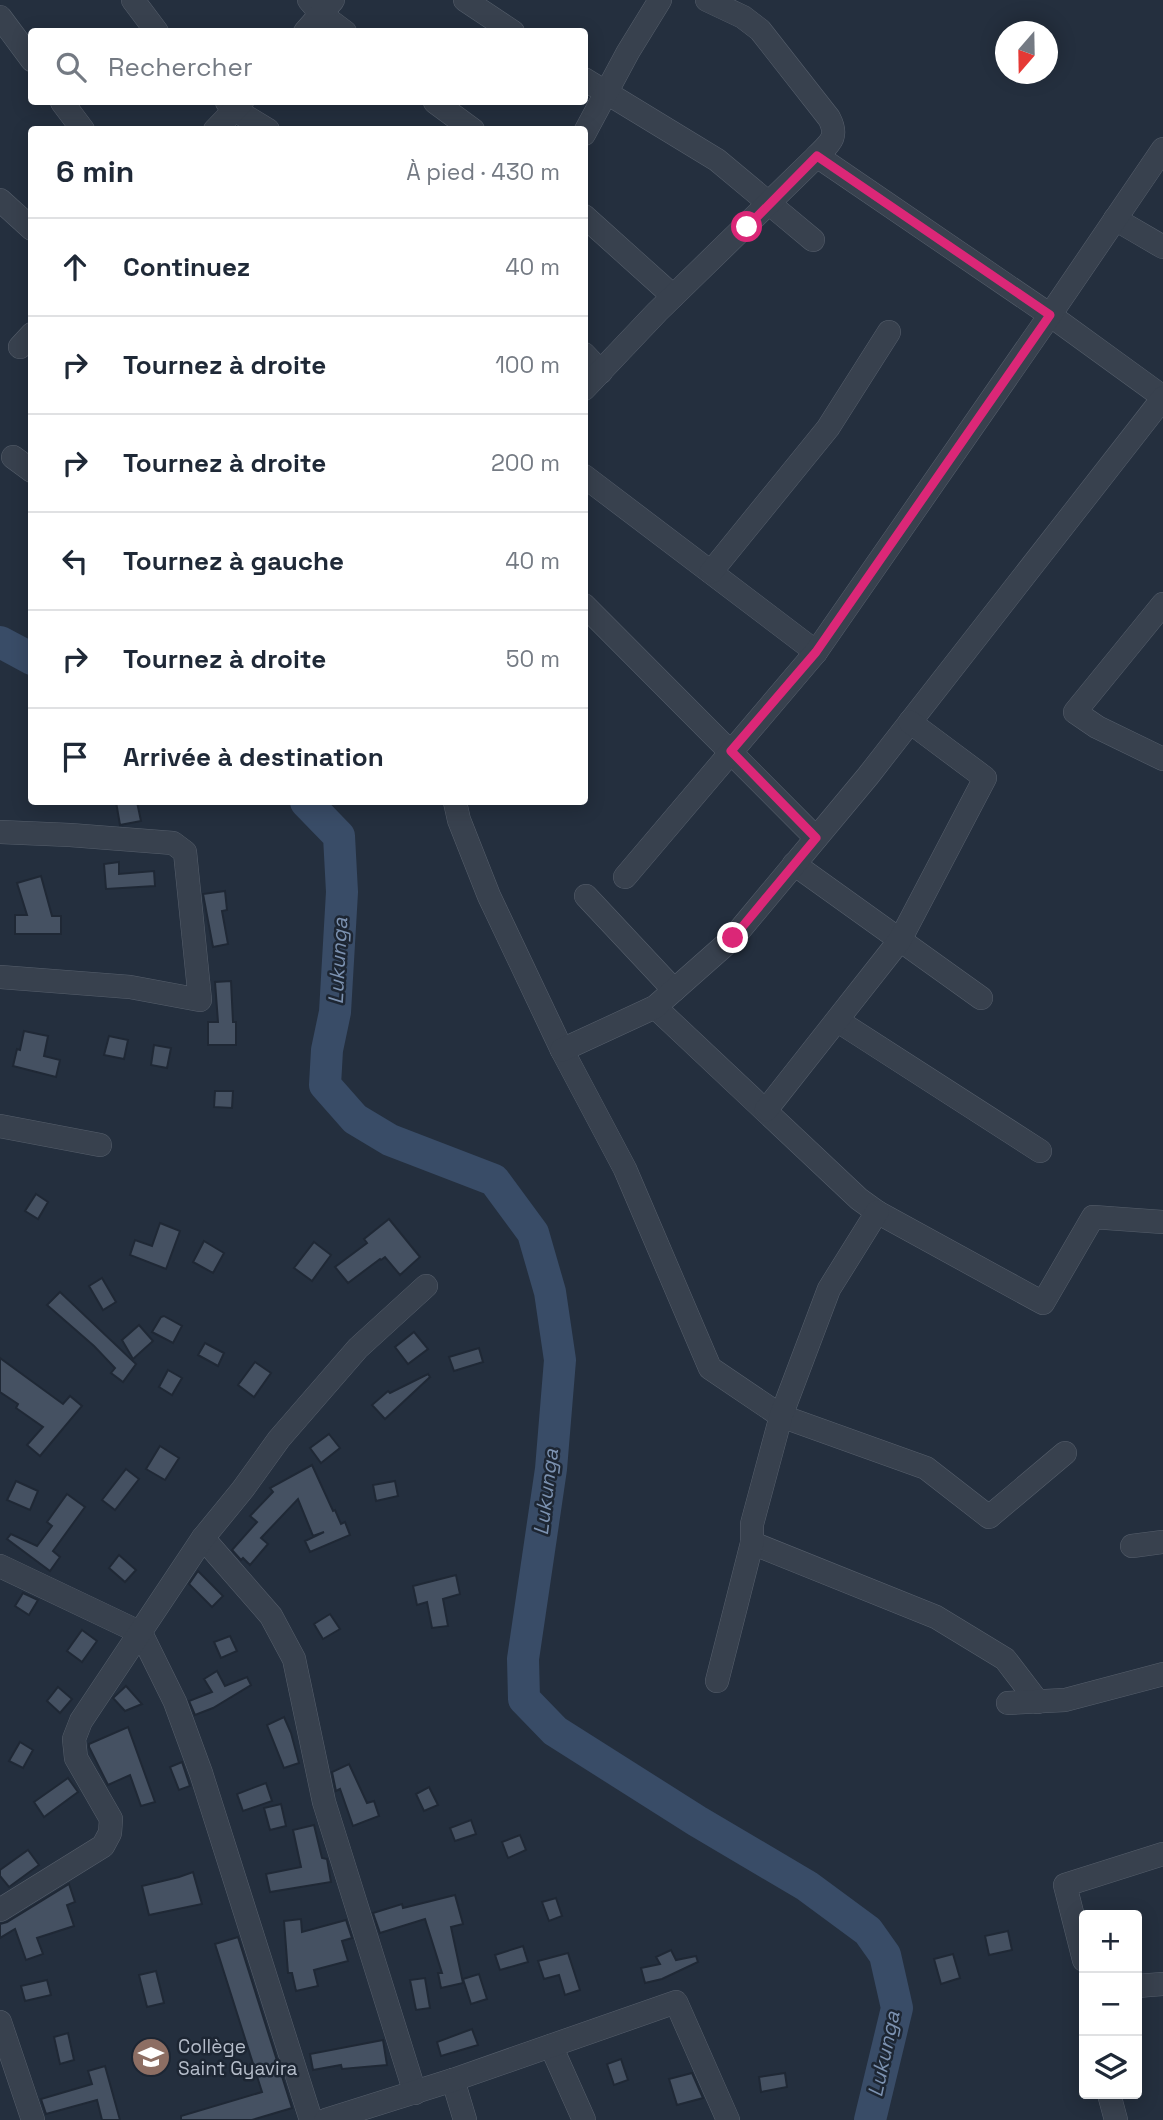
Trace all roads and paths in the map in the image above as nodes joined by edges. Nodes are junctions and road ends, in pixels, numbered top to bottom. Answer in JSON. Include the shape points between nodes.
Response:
{"nodes":[{"id":1,"x":133,"y":0,"type":"edge"},
{"id":2,"x":465,"y":0,"type":"edge"},
{"id":3,"x":660,"y":0,"type":"edge"},
{"id":4,"x":707,"y":0,"type":"edge"},
{"id":5,"x":321,"y":5,"type":"edge"},
{"id":6,"x":0,"y":17,"type":"edge"},
{"id":7,"x":154,"y":28,"type":"edge"},
{"id":8,"x":307,"y":28,"type":"edge"},
{"id":9,"x":341,"y":28,"type":"edge"},
{"id":10,"x":507,"y":28,"type":"edge"},
{"id":11,"x":28,"y":55,"type":"edge"},
{"id":12,"x":588,"y":82,"type":"edge"},
{"id":13,"x":606,"y":93,"type":"junction"},
{"id":14,"x":64,"y":105,"type":"edge"},
{"id":15,"x":233,"y":105,"type":"edge"},
{"id":16,"x":235,"y":105,"type":"edge"},
{"id":17,"x":439,"y":105,"type":"edge"},
{"id":18,"x":80,"y":126,"type":"edge"},
{"id":19,"x":218,"y":126,"type":"edge"},
{"id":20,"x":263,"y":126,"type":"edge"},
{"id":21,"x":468,"y":126,"type":"edge"},
{"id":22,"x":588,"y":127,"type":"edge"},
{"id":23,"x":1163,"y":149,"type":"edge"},
{"id":24,"x":817,"y":156,"type":"junction"},
{"id":25,"x":0,"y":200,"type":"edge"},
{"id":26,"x":769,"y":204,"type":"junction"},
{"id":27,"x":1115,"y":219,"type":"junction"},
{"id":28,"x":588,"y":220,"type":"edge"},
{"id":29,"x":28,"y":225,"type":"edge"},
{"id":30,"x":813,"y":240,"type":"dead end"},
{"id":31,"x":1163,"y":247,"type":"edge"},
{"id":32,"x":673,"y":296,"type":"junction"},
{"id":33,"x":1050,"y":315,"type":"junction"},
{"id":34,"x":889,"y":332,"type":"dead end"},
{"id":35,"x":588,"y":358,"type":"edge"},
{"id":36,"x":601,"y":372,"type":"junction"},
{"id":37,"x":588,"y":385,"type":"edge"},
{"id":38,"x":1163,"y":397,"type":"edge"},
{"id":39,"x":588,"y":479,"type":"edge"},
{"id":40,"x":710,"y":572,"type":"junction"},
{"id":41,"x":1163,"y":604,"type":"edge"},
{"id":42,"x":588,"y":609,"type":"edge"},
{"id":43,"x":816,"y":652,"type":"junction"},
{"id":44,"x":910,"y":722,"type":"junction"},
{"id":45,"x":731,"y":751,"type":"junction"},
{"id":46,"x":1163,"y":759,"type":"edge"},
{"id":47,"x":456,"y":805,"type":"edge"},
{"id":48,"x":0,"y":832,"type":"edge"},
{"id":49,"x":816,"y":838,"type":"junction"},
{"id":50,"x":794,"y":864,"type":"junction"},
{"id":51,"x":625,"y":877,"type":"dead end"},
{"id":52,"x":586,"y":896,"type":"dead end"},
{"id":53,"x":900,"y":940,"type":"junction"},
{"id":54,"x":0,"y":978,"type":"edge"},
{"id":55,"x":674,"y":990,"type":"junction"},
{"id":56,"x":981,"y":998,"type":"dead end"},
{"id":57,"x":655,"y":1007,"type":"junction"},
{"id":58,"x":838,"y":1021,"type":"junction"},
{"id":59,"x":562,"y":1049,"type":"junction"},
{"id":60,"x":766,"y":1110,"type":"junction"},
{"id":61,"x":0,"y":1126,"type":"edge"},
{"id":62,"x":100,"y":1145,"type":"dead end"},
{"id":63,"x":1040,"y":1151,"type":"dead end"},
{"id":64,"x":877,"y":1212,"type":"junction"},
{"id":65,"x":1163,"y":1223,"type":"edge"},
{"id":66,"x":426,"y":1286,"type":"dead end"},
{"id":67,"x":781,"y":1416,"type":"junction"},
{"id":68,"x":1065,"y":1453,"type":"dead end"},
{"id":69,"x":202,"y":1538,"type":"junction"},
{"id":70,"x":1163,"y":1542,"type":"edge"},
{"id":71,"x":752,"y":1543,"type":"junction"},
{"id":72,"x":1132,"y":1546,"type":"dead end"},
{"id":73,"x":0,"y":1566,"type":"edge"},
{"id":74,"x":141,"y":1633,"type":"junction"},
{"id":75,"x":1163,"y":1674,"type":"edge"},
{"id":76,"x":717,"y":1681,"type":"dead end"},
{"id":77,"x":1038,"y":1702,"type":"junction"},
{"id":78,"x":1008,"y":1703,"type":"dead end"},
{"id":79,"x":1163,"y":1854,"type":"edge"},
{"id":80,"x":0,"y":1910,"type":"edge"},
{"id":81,"x":1079,"y":1940,"type":"edge"},
{"id":82,"x":1163,"y":1984,"type":"edge"},
{"id":83,"x":1142,"y":1986,"type":"edge"},
{"id":84,"x":0,"y":2022,"type":"edge"},
{"id":85,"x":551,"y":2046,"type":"junction"},
{"id":86,"x":453,"y":2080,"type":"junction"},
{"id":87,"x":415,"y":2093,"type":"junction"},
{"id":88,"x":1111,"y":2099,"type":"edge"},
{"id":89,"x":33,"y":2120,"type":"edge"},
{"id":90,"x":311,"y":2120,"type":"edge"},
{"id":91,"x":327,"y":2120,"type":"edge"},
{"id":92,"x":465,"y":2120,"type":"edge"},
{"id":93,"x":584,"y":2120,"type":"edge"},
{"id":94,"x":728,"y":2120,"type":"edge"},
{"id":95,"x":1116,"y":2120,"type":"edge"}],
"edges":[{"from":1,"to":7,"type":"street"},
{"from":2,"to":10,"type":"street"},
{"from":3,"to":13,"type":"street"},
{"from":4,"to":24,"type":"street","via":[[760,30],[829,118],[833,136]]},
{"from":5,"to":8,"type":"street"},
{"from":5,"to":9,"type":"street"},
{"from":6,"to":11,"type":"street"},
{"from":12,"to":13,"type":"street"},
{"from":13,"to":22,"type":"street"},
{"from":13,"to":26,"type":"street","via":[[718,160]]},
{"from":14,"to":18,"type":"street"},
{"from":15,"to":19,"type":"street"},
{"from":16,"to":20,"type":"street"},
{"from":17,"to":21,"type":"street"},
{"from":23,"to":27,"type":"street"},
{"from":24,"to":26,"type":"street"},
{"from":24,"to":33,"type":"street"},
{"from":25,"to":29,"type":"street"},
{"from":26,"to":30,"type":"street"},
{"from":26,"to":32,"type":"street"},
{"from":27,"to":31,"type":"street"},
{"from":27,"to":33,"type":"street"},
{"from":28,"to":32,"type":"street"},
{"from":32,"to":36,"type":"street"},
{"from":33,"to":38,"type":"street"},
{"from":33,"to":43,"type":"street"},
{"from":34,"to":40,"type":"street","via":[[828,428]]},
{"from":35,"to":36,"type":"street"},
{"from":36,"to":37,"type":"street"},
{"from":38,"to":44,"type":"street"},
{"from":39,"to":40,"type":"street"},
{"from":40,"to":43,"type":"street"},
{"from":41,"to":46,"type":"street","via":[[1075,712]]},
{"from":42,"to":45,"type":"street"},
{"from":43,"to":45,"type":"street"},
{"from":44,"to":49,"type":"street"},
{"from":44,"to":53,"type":"street","via":[[985,778]]},
{"from":45,"to":49,"type":"street"},
{"from":45,"to":51,"type":"street"},
{"from":47,"to":59,"type":"street","via":[[489,895]]},
{"from":48,"to":54,"type":"street","via":[[173,844],[185,852],[200,1000],[130,987]]},
{"from":49,"to":50,"type":"street"},
{"from":50,"to":53,"type":"street"},
{"from":50,"to":55,"type":"street","via":[[733,938]]},
{"from":52,"to":55,"type":"street"},
{"from":53,"to":56,"type":"street"},
{"from":53,"to":58,"type":"street"},
{"from":55,"to":57,"type":"street"},
{"from":57,"to":59,"type":"street"},
{"from":57,"to":60,"type":"street"},
{"from":58,"to":60,"type":"street"},
{"from":58,"to":63,"type":"street"},
{"from":59,"to":67,"type":"street","via":[[625,1169],[710,1368]]},
{"from":60,"to":64,"type":"street"},
{"from":61,"to":62,"type":"street"},
{"from":64,"to":65,"type":"street","via":[[1043,1303],[1093,1217]]},
{"from":64,"to":67,"type":"street","via":[[829,1289]]},
{"from":66,"to":69,"type":"street","via":[[312,1398]]},
{"from":67,"to":68,"type":"street","via":[[926,1468],[989,1517]]},
{"from":67,"to":71,"type":"street","via":[[752,1524]]},
{"from":69,"to":74,"type":"street"},
{"from":69,"to":87,"type":"street","via":[[271,1616],[295,1659],[324,1802]]},
{"from":70,"to":72,"type":"street"},
{"from":71,"to":76,"type":"street"},
{"from":71,"to":77,"type":"street","via":[[936,1617],[1006,1659]]},
{"from":73,"to":74,"type":"street"},
{"from":74,"to":80,"type":"street","via":[[81,1721],[74,1739],[76,1758],[111,1819],[110,1833],[103,1846]]},
{"from":74,"to":90,"type":"street","via":[[175,1702],[201,1773]]},
{"from":75,"to":77,"type":"street","via":[[1065,1700]]},
{"from":77,"to":78,"type":"street"},
{"from":79,"to":81,"type":"street","via":[[1065,1885]]},
{"from":82,"to":83,"type":"street"},
{"from":84,"to":89,"type":"street"},
{"from":85,"to":86,"type":"street"},
{"from":85,"to":93,"type":"street"},
{"from":85,"to":94,"type":"street","via":[[676,2002]]},
{"from":86,"to":87,"type":"street"},
{"from":86,"to":92,"type":"street"},
{"from":87,"to":91,"type":"street"},
{"from":88,"to":95,"type":"street"}]}
